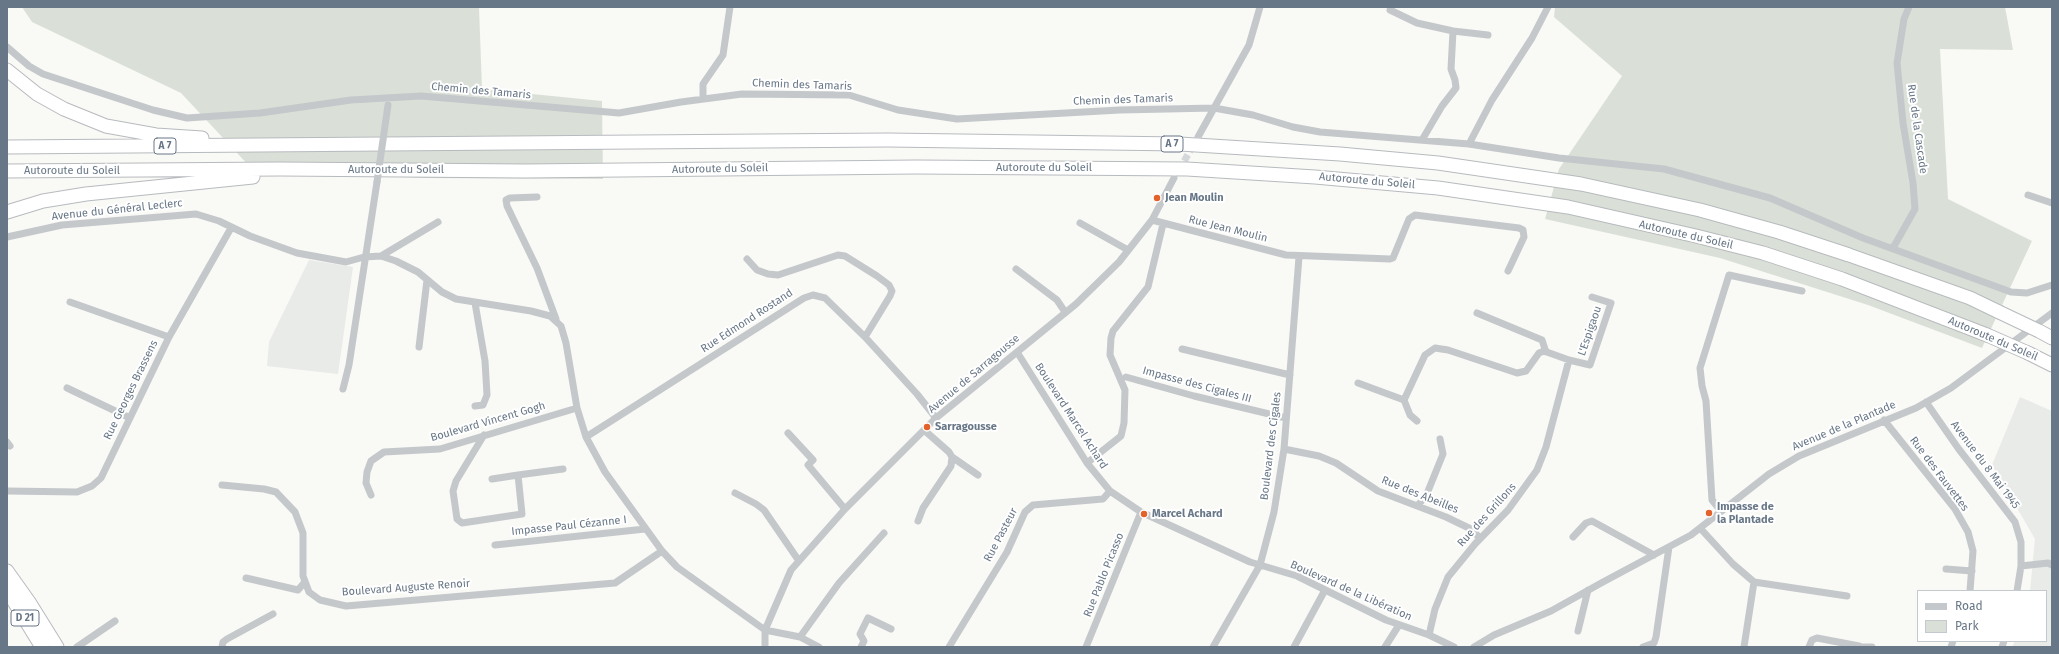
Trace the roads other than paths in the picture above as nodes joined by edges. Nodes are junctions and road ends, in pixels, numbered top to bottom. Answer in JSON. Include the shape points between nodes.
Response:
{"nodes":[{"id":1,"x":730,"y":7,"type":"edge"},
{"id":2,"x":1260,"y":7,"type":"edge"},
{"id":3,"x":1548,"y":7,"type":"edge"},
{"id":4,"x":1909,"y":7,"type":"edge"},
{"id":5,"x":1390,"y":10,"type":"dead end"},
{"id":6,"x":1453,"y":31,"type":"junction"},
{"id":7,"x":1488,"y":35,"type":"dead end"},
{"id":8,"x":7,"y":47,"type":"edge"},
{"id":9,"x":7,"y":70,"type":"edge"},
{"id":10,"x":389,"y":97,"type":"junction"},
{"id":11,"x":703,"y":99,"type":"junction"},
{"id":12,"x":1214,"y":108,"type":"junction"},
{"id":13,"x":1198,"y":137,"type":"tunnel mouth"},
{"id":14,"x":1422,"y":140,"type":"junction"},
{"id":15,"x":324,"y":144,"type":"junction"},
{"id":16,"x":1469,"y":144,"type":"junction"},
{"id":17,"x":7,"y":147,"type":"edge"},
{"id":18,"x":322,"y":170,"type":"junction"},
{"id":19,"x":7,"y":171,"type":"edge"},
{"id":20,"x":1174,"y":178,"type":"tunnel mouth"},
{"id":21,"x":2028,"y":195,"type":"dead end"},
{"id":22,"x":536,"y":197,"type":"dead end"},
{"id":23,"x":2052,"y":203,"type":"edge"},
{"id":24,"x":7,"y":212,"type":"edge"},
{"id":25,"x":1152,"y":220,"type":"junction"},
{"id":26,"x":438,"y":222,"type":"dead end"},
{"id":27,"x":1080,"y":223,"type":"dead end"},
{"id":28,"x":1163,"y":224,"type":"junction"},
{"id":29,"x":231,"y":228,"type":"junction"},
{"id":30,"x":7,"y":237,"type":"edge"},
{"id":31,"x":1892,"y":248,"type":"junction"},
{"id":32,"x":1128,"y":250,"type":"junction"},
{"id":33,"x":382,"y":256,"type":"junction"},
{"id":34,"x":364,"y":257,"type":"junction"},
{"id":35,"x":1299,"y":257,"type":"junction"},
{"id":36,"x":747,"y":259,"type":"dead end"},
{"id":37,"x":1016,"y":269,"type":"dead end"},
{"id":38,"x":1508,"y":271,"type":"dead end"},
{"id":39,"x":427,"y":280,"type":"junction"},
{"id":40,"x":2052,"y":285,"type":"edge"},
{"id":41,"x":1802,"y":291,"type":"dead end"},
{"id":42,"x":1592,"y":297,"type":"dead end"},
{"id":43,"x":70,"y":302,"type":"dead end"},
{"id":44,"x":475,"y":303,"type":"junction"},
{"id":45,"x":1065,"y":312,"type":"junction"},
{"id":46,"x":1477,"y":313,"type":"dead end"},
{"id":47,"x":2052,"y":313,"type":"edge"},
{"id":48,"x":556,"y":319,"type":"junction"},
{"id":49,"x":169,"y":336,"type":"junction"},
{"id":50,"x":866,"y":337,"type":"junction"},
{"id":51,"x":2052,"y":338,"type":"edge"},
{"id":52,"x":419,"y":347,"type":"dead end"},
{"id":53,"x":1182,"y":349,"type":"dead end"},
{"id":54,"x":1017,"y":352,"type":"junction"},
{"id":55,"x":1546,"y":352,"type":"junction"},
{"id":56,"x":1569,"y":360,"type":"junction"},
{"id":57,"x":2052,"y":364,"type":"edge"},
{"id":58,"x":1290,"y":375,"type":"junction"},
{"id":59,"x":1126,"y":377,"type":"dead end"},
{"id":60,"x":1358,"y":383,"type":"dead end"},
{"id":61,"x":67,"y":388,"type":"dead end"},
{"id":62,"x":343,"y":389,"type":"dead end"},
{"id":63,"x":1404,"y":400,"type":"junction"},
{"id":64,"x":1926,"y":402,"type":"junction"},
{"id":65,"x":475,"y":406,"type":"dead end"},
{"id":66,"x":577,"y":408,"type":"junction"},
{"id":67,"x":130,"y":418,"type":"junction"},
{"id":68,"x":936,"y":418,"type":"junction"},
{"id":69,"x":1286,"y":418,"type":"junction"},
{"id":70,"x":1884,"y":420,"type":"junction"},
{"id":71,"x":1417,"y":421,"type":"dead end"},
{"id":72,"x":924,"y":430,"type":"junction"},
{"id":73,"x":788,"y":433,"type":"dead end"},
{"id":74,"x":484,"y":435,"type":"junction"},
{"id":75,"x":586,"y":437,"type":"junction"},
{"id":76,"x":1440,"y":439,"type":"dead end"},
{"id":77,"x":1284,"y":449,"type":"junction"},
{"id":78,"x":952,"y":457,"type":"junction"},
{"id":79,"x":1087,"y":463,"type":"junction"},
{"id":80,"x":564,"y":469,"type":"dead end"},
{"id":81,"x":518,"y":475,"type":"junction"},
{"id":82,"x":978,"y":475,"type":"dead end"},
{"id":83,"x":492,"y":478,"type":"dead end"},
{"id":84,"x":222,"y":486,"type":"dead end"},
{"id":85,"x":7,"y":491,"type":"edge"},
{"id":86,"x":1110,"y":492,"type":"junction"},
{"id":87,"x":735,"y":493,"type":"dead end"},
{"id":88,"x":371,"y":495,"type":"dead end"},
{"id":89,"x":1418,"y":505,"type":"junction"},
{"id":90,"x":845,"y":509,"type":"junction"},
{"id":91,"x":1141,"y":512,"type":"junction"},
{"id":92,"x":1721,"y":512,"type":"junction"},
{"id":93,"x":918,"y":521,"type":"dead end"},
{"id":94,"x":645,"y":528,"type":"junction"},
{"id":95,"x":1700,"y":528,"type":"junction"},
{"id":96,"x":884,"y":532,"type":"dead end"},
{"id":97,"x":1573,"y":536,"type":"dead end"},
{"id":98,"x":1480,"y":539,"type":"junction"},
{"id":99,"x":495,"y":545,"type":"dead end"},
{"id":100,"x":1669,"y":547,"type":"junction"},
{"id":101,"x":662,"y":551,"type":"junction"},
{"id":102,"x":1654,"y":555,"type":"junction"},
{"id":103,"x":798,"y":561,"type":"junction"},
{"id":104,"x":1260,"y":565,"type":"junction"},
{"id":105,"x":2052,"y":565,"type":"edge"},
{"id":106,"x":2021,"y":566,"type":"junction"},
{"id":107,"x":1946,"y":569,"type":"dead end"},
{"id":108,"x":7,"y":571,"type":"edge"},
{"id":109,"x":1972,"y":571,"type":"junction"},
{"id":110,"x":246,"y":578,"type":"dead end"},
{"id":111,"x":1754,"y":582,"type":"junction"},
{"id":112,"x":304,"y":583,"type":"junction"},
{"id":113,"x":7,"y":590,"type":"edge"},
{"id":114,"x":1325,"y":590,"type":"junction"},
{"id":115,"x":1588,"y":590,"type":"junction"},
{"id":116,"x":1970,"y":590,"type":"edge"},
{"id":117,"x":2017,"y":590,"type":"edge"},
{"id":118,"x":1846,"y":596,"type":"dead end"},
{"id":119,"x":273,"y":614,"type":"dead end"},
{"id":120,"x":115,"y":621,"type":"dead end"},
{"id":121,"x":1399,"y":625,"type":"junction"},
{"id":122,"x":766,"y":630,"type":"junction"},
{"id":123,"x":891,"y":630,"type":"dead end"},
{"id":124,"x":1578,"y":631,"type":"dead end"},
{"id":125,"x":1429,"y":635,"type":"junction"},
{"id":126,"x":800,"y":637,"type":"junction"},
{"id":127,"x":1857,"y":646,"type":"edge"},
{"id":128,"x":42,"y":647,"type":"edge"},
{"id":129,"x":57,"y":647,"type":"edge"},
{"id":130,"x":77,"y":647,"type":"edge"},
{"id":131,"x":222,"y":647,"type":"edge"},
{"id":132,"x":765,"y":647,"type":"edge"},
{"id":133,"x":819,"y":647,"type":"edge"},
{"id":134,"x":861,"y":647,"type":"edge"},
{"id":135,"x":949,"y":647,"type":"edge"},
{"id":136,"x":1086,"y":647,"type":"edge"},
{"id":137,"x":1213,"y":647,"type":"edge"},
{"id":138,"x":1294,"y":647,"type":"edge"},
{"id":139,"x":1385,"y":647,"type":"edge"},
{"id":140,"x":1454,"y":647,"type":"edge"},
{"id":141,"x":1474,"y":647,"type":"edge"},
{"id":142,"x":1643,"y":647,"type":"edge"},
{"id":143,"x":1744,"y":647,"type":"edge"},
{"id":144,"x":1810,"y":647,"type":"edge"},
{"id":145,"x":1872,"y":647,"type":"edge"}],
"edges":[{"from":1,"to":11,"type":"street","via":[[723,55],[703,84]]},
{"from":2,"to":12,"type":"street","via":[[1249,44]]},
{"from":3,"to":16,"type":"street","via":[[1532,38],[1492,100]]},
{"from":4,"to":31,"type":"street","name":"Rue de la Cascade","via":[[1904,19],[1897,63],[1915,209]]},
{"from":5,"to":6,"type":"street","via":[[1417,23]]},
{"from":6,"to":7,"type":"street"},
{"from":6,"to":14,"type":"street","via":[[1451,69],[1456,88]]},
{"from":8,"to":10,"type":"street","name":"Chemin des Tamaris","via":[[43,74],[145,108],[187,118],[260,113]]},
{"from":9,"to":15,"type":"highway","via":[[37,94],[64,109],[106,126],[185,137]]},
{"from":10,"to":11,"type":"street","name":"Chemin des Tamaris","via":[[421,96],[619,113]]},
{"from":10,"to":34,"type":"street","bridge":true},
{"from":11,"to":12,"type":"street","name":"Chemin des Tamaris","via":[[742,94],[849,95],[898,110],[957,119],[1120,110]]},
{"from":12,"to":13,"type":"street"},
{"from":12,"to":14,"type":"street","name":"Chemin des Tamaris","via":[[1320,132]]},
{"from":14,"to":16,"type":"street","name":"Chemin des Tamaris"},
{"from":15,"to":17,"type":"highway","number":"A 7"},
{"from":15,"to":51,"type":"highway","number":"A 7","bridge":true,"via":[[888,140],[1180,144],[1438,163],[1581,184],[1700,210],[1779,232],[1970,298]]},
{"from":16,"to":31,"type":"street","name":"Chemin des Tamaris","via":[[1559,158],[1664,169],[1770,198]]},
{"from":18,"to":19,"type":"highway","name":"Autoroute du Soleil","number":"A 7"},
{"from":18,"to":24,"type":"highway","via":[[86,194],[43,201]]},
{"from":18,"to":57,"type":"highway","name":"Autoroute du Soleil","number":"A 7","bridge":true,"via":[[533,171],[916,167],[1187,169],[1438,188],[1568,207],[1763,253],[1842,279],[1987,335]]},
{"from":20,"to":25,"type":"street","name":"Avenue de Sarragousse"},
{"from":21,"to":23,"type":"street"},
{"from":22,"to":48,"type":"street","via":[[506,200],[537,268]]},
{"from":25,"to":28,"type":"street","name":"Rue Jean Moulin"},
{"from":25,"to":32,"type":"street","name":"Avenue de Sarragousse"},
{"from":26,"to":33,"type":"street"},
{"from":27,"to":32,"type":"street"},
{"from":28,"to":35,"type":"street","name":"Rue Jean Moulin"},
{"from":28,"to":79,"type":"street","via":[[1148,287],[1111,338],[1110,355],[1125,390],[1121,436]]},
{"from":29,"to":30,"type":"street","name":"Avenue du Général Leclerc","via":[[219,221],[196,214],[181,214],[62,225]]},
{"from":29,"to":34,"type":"street","name":"Avenue du Général Leclerc","via":[[297,253],[346,262]]},
{"from":29,"to":49,"type":"street","name":"Rue Georges Brassens"},
{"from":31,"to":40,"type":"street","name":"Chemin des Tamaris","via":[[2011,292],[2027,293]]},
{"from":32,"to":45,"type":"street","name":"Avenue de Sarragousse","via":[[1119,262]]},
{"from":33,"to":34,"type":"street","name":"Avenue du Général Leclerc"},
{"from":33,"to":39,"type":"street","via":[[396,260]]},
{"from":34,"to":62,"type":"street","via":[[349,365]]},
{"from":35,"to":38,"type":"street","name":"Rue Jean Moulin","via":[[1318,255],[1393,258],[1409,219],[1415,214],[1523,230],[1523,243]]},
{"from":35,"to":58,"type":"street","name":"Boulevard des Cigales"},
{"from":36,"to":50,"type":"street","via":[[757,270],[778,275],[838,255],[845,256],[877,276],[889,285],[892,291]]},
{"from":37,"to":45,"type":"street","via":[[1056,300]]},
{"from":39,"to":44,"type":"street","via":[[456,299]]},
{"from":39,"to":52,"type":"street"},
{"from":41,"to":92,"type":"street","via":[[1729,275],[1700,368],[1706,401],[1712,500]]},
{"from":42,"to":56,"type":"street","name":"L'Espigaou","via":[[1611,302],[1590,365]]},
{"from":43,"to":49,"type":"street"},
{"from":44,"to":48,"type":"street","via":[[531,310]]},
{"from":44,"to":65,"type":"street","via":[[485,361],[487,395],[483,405]]},
{"from":45,"to":54,"type":"street","name":"Avenue de Sarragousse"},
{"from":46,"to":55,"type":"street","via":[[1542,340]]},
{"from":47,"to":64,"type":"street","name":"Avenue de la Plantade","via":[[1991,360]]},
{"from":48,"to":66,"type":"street","via":[[566,343]]},
{"from":49,"to":67,"type":"street","name":"Rue Georges Brassens"},
{"from":50,"to":68,"type":"street","name":"Rue Edmond Rostand","via":[[918,394]]},
{"from":50,"to":75,"type":"street","name":"Rue Edmond Rostand","via":[[825,298],[813,295],[804,298]]},
{"from":53,"to":58,"type":"street"},
{"from":54,"to":68,"type":"street","name":"Avenue de Sarragousse"},
{"from":54,"to":79,"type":"street","name":"Boulevard Marcel Achard"},
{"from":55,"to":56,"type":"street"},
{"from":55,"to":63,"type":"street","via":[[1539,353],[1526,371],[1517,373],[1435,348],[1425,355]]},
{"from":56,"to":98,"type":"street","name":"Rue des Grillons","via":[[1546,447],[1537,470],[1508,510]]},
{"from":58,"to":69,"type":"street","name":"Boulevard des Cigales"},
{"from":59,"to":69,"type":"street","name":"Impasse des Cigales III"},
{"from":60,"to":63,"type":"street"},
{"from":61,"to":67,"type":"street"},
{"from":63,"to":71,"type":"street","via":[[1410,415]]},
{"from":64,"to":70,"type":"street","name":"Avenue de la Plantade"},
{"from":64,"to":106,"type":"street","name":"Avenue du 8 Mai 1945","via":[[2015,522],[2021,542]]},
{"from":66,"to":74,"type":"street","name":"Boulevard Vincent Gogh"},
{"from":66,"to":75,"type":"street"},
{"from":67,"to":85,"type":"street","name":"Rue Georges Brassens","via":[[101,478],[92,486],[77,492]]},
{"from":68,"to":72,"type":"street","name":"Avenue de Sarragousse"},
{"from":69,"to":77,"type":"street","name":"Boulevard des Cigales"},
{"from":70,"to":92,"type":"street","name":"Avenue de la Plantade","via":[[1799,456],[1769,474]]},
{"from":70,"to":109,"type":"street","name":"Rue des Fauvettes","via":[[1955,509],[1968,532],[1973,551]]},
{"from":72,"to":78,"type":"street"},
{"from":72,"to":90,"type":"street","name":"Avenue de Sarragousse"},
{"from":73,"to":90,"type":"street","via":[[813,460],[808,465]]},
{"from":74,"to":81,"type":"street","via":[[456,481],[454,498],[457,518],[462,524],[522,514]]},
{"from":74,"to":88,"type":"street","name":"Boulevard Vincent Gogh","via":[[440,449],[384,452],[371,461],[366,472],[366,483]]},
{"from":75,"to":94,"type":"street","via":[[605,472]]},
{"from":76,"to":89,"type":"street","via":[[1444,454],[1426,496]]},
{"from":77,"to":89,"type":"street","name":"Rue des Abeilles","via":[[1319,456],[1336,463],[1378,491]]},
{"from":77,"to":104,"type":"street","name":"Boulevard des Cigales","via":[[1274,512]]},
{"from":78,"to":82,"type":"street"},
{"from":78,"to":93,"type":"street","via":[[951,466],[923,508]]},
{"from":79,"to":86,"type":"street","name":"Boulevard Marcel Achard"},
{"from":80,"to":81,"type":"street"},
{"from":81,"to":83,"type":"street"},
{"from":84,"to":112,"type":"street","via":[[276,492],[295,512],[303,533]]},
{"from":86,"to":91,"type":"street","name":"Boulevard Marcel Achard"},
{"from":86,"to":135,"type":"street","name":"Rue Pasteur","via":[[1103,499],[1032,504],[1025,512],[1007,552]]},
{"from":87,"to":103,"type":"street","via":[[764,510]]},
{"from":89,"to":98,"type":"street","name":"Rue des Abeilles","via":[[1473,530]]},
{"from":90,"to":103,"type":"street","name":"Avenue de Sarragousse"},
{"from":91,"to":104,"type":"street","name":"Boulevard Marcel Achard"},
{"from":91,"to":136,"type":"street","name":"Rue Pablo Picasso"},
{"from":92,"to":95,"type":"street","name":"Avenue de la Plantade"},
{"from":94,"to":99,"type":"street","name":"Impasse Paul Cézanne I"},
{"from":94,"to":101,"type":"street"},
{"from":95,"to":100,"type":"street","name":"Avenue de la Plantade"},
{"from":95,"to":111,"type":"street","via":[[1733,564]]},
{"from":96,"to":126,"type":"street","via":[[839,583]]},
{"from":97,"to":102,"type":"street","via":[[1586,523],[1592,521]]},
{"from":98,"to":125,"type":"street","name":"Rue des Grillons","via":[[1448,577],[1435,609]]},
{"from":100,"to":102,"type":"street","name":"Avenue de la Plantade"},
{"from":100,"to":142,"type":"street","via":[[1656,637],[1654,643]]},
{"from":101,"to":112,"type":"street","name":"Boulevard Auguste Renoir","via":[[621,580],[600,584],[346,606],[320,600],[309,592]]},
{"from":101,"to":122,"type":"street","via":[[677,567]]},
{"from":102,"to":115,"type":"street","name":"Avenue de la Plantade"},
{"from":103,"to":122,"type":"street","name":"Avenue de Sarragousse"},
{"from":104,"to":114,"type":"street","name":"Boulevard de la Libération","via":[[1297,576]]},
{"from":104,"to":137,"type":"street","name":"Boulevard des Cigales"},
{"from":105,"to":106,"type":"street","via":[[2048,563]]},
{"from":106,"to":117,"type":"street","name":"Avenue du 8 Mai 1945"},
{"from":107,"to":109,"type":"street"},
{"from":108,"to":129,"type":"highway"},
{"from":109,"to":116,"type":"street","name":"Rue des Fauvettes"},
{"from":110,"to":112,"type":"street","via":[[298,590]]},
{"from":111,"to":118,"type":"street"},
{"from":111,"to":143,"type":"street"},
{"from":113,"to":128,"type":"highway","number":"D 21"},
{"from":114,"to":121,"type":"street","name":"Boulevard de la Libération"},
{"from":114,"to":138,"type":"street"},
{"from":115,"to":124,"type":"street"},
{"from":115,"to":141,"type":"street","name":"Avenue de la Plantade","via":[[1551,611],[1494,635]]},
{"from":119,"to":131,"type":"street","via":[[227,639]]},
{"from":120,"to":130,"type":"street"},
{"from":121,"to":125,"type":"street","name":"Boulevard de la Libération"},
{"from":121,"to":139,"type":"street"},
{"from":122,"to":126,"type":"street"},
{"from":122,"to":132,"type":"street"},
{"from":123,"to":134,"type":"street","via":[[868,618],[860,634],[864,642]]},
{"from":125,"to":140,"type":"street","name":"Boulevard de la Libération"},
{"from":126,"to":133,"type":"street"},
{"from":127,"to":144,"type":"street","via":[[1817,638],[1812,640]]},
{"from":127,"to":145,"type":"street"}]}
